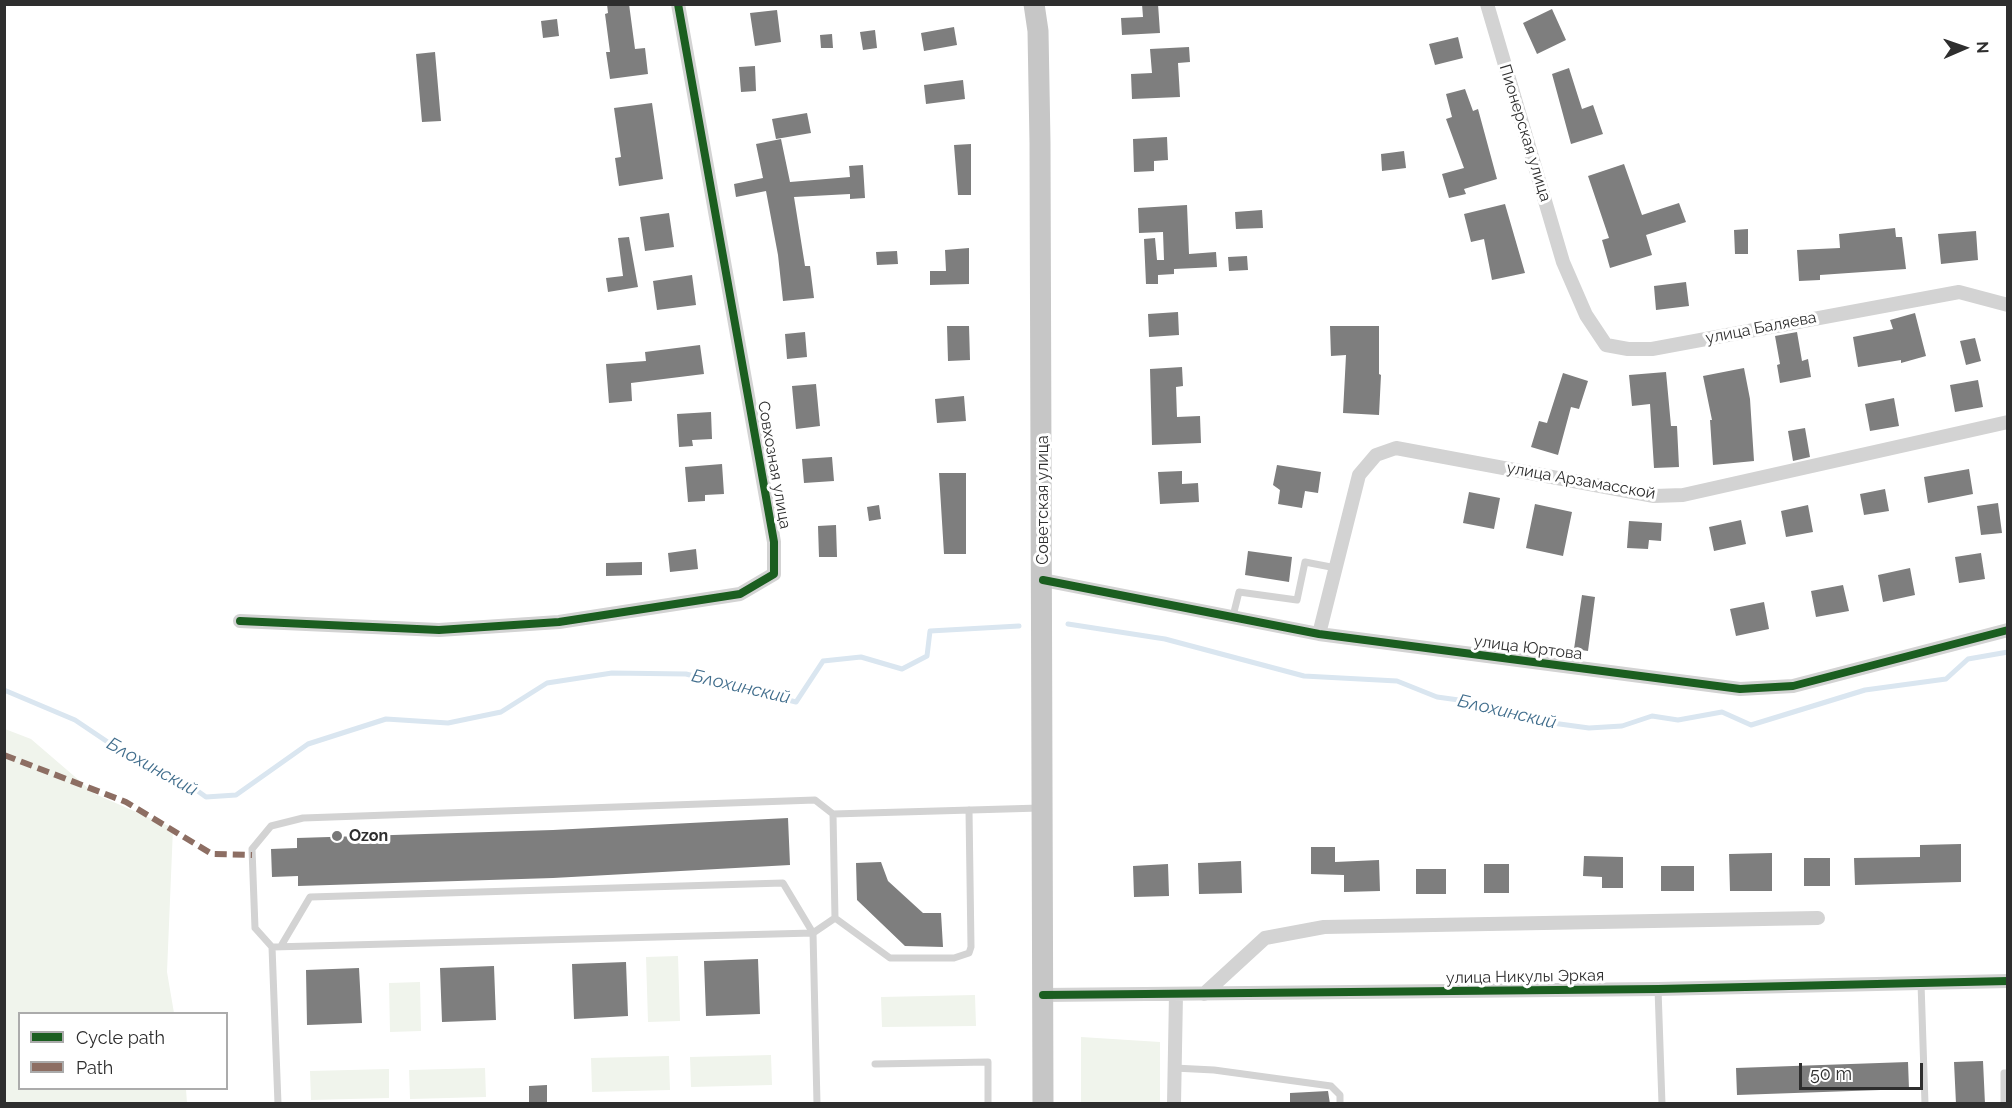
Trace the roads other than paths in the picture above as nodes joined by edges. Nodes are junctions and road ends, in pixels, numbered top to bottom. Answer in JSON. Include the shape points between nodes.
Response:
{"nodes":[{"id":1,"x":678,"y":4,"type":"edge"},
{"id":2,"x":1034,"y":4,"type":"edge"},
{"id":3,"x":1487,"y":4,"type":"edge"},
{"id":4,"x":1563,"y":262,"type":"joint"},
{"id":5,"x":2007,"y":305,"type":"edge"},
{"id":6,"x":2007,"y":422,"type":"edge"},
{"id":7,"x":1336,"y":568,"type":"junction"},
{"id":8,"x":1043,"y":580,"type":"junction"},
{"id":9,"x":1233,"y":616,"type":"junction"},
{"id":10,"x":240,"y":621,"type":"dead end"},
{"id":11,"x":2007,"y":630,"type":"edge"},
{"id":12,"x":1319,"y":634,"type":"junction"},
{"id":13,"x":1043,"y":808,"type":"junction"},
{"id":14,"x":969,"y":810,"type":"junction"},
{"id":15,"x":833,"y":814,"type":"junction"},
{"id":16,"x":835,"y":918,"type":"junction"},
{"id":17,"x":1818,"y":918,"type":"dead end"},
{"id":18,"x":813,"y":933,"type":"junction"},
{"id":19,"x":281,"y":946,"type":"junction"},
{"id":20,"x":272,"y":947,"type":"junction"},
{"id":21,"x":2007,"y":981,"type":"edge"},
{"id":22,"x":1921,"y":983,"type":"junction"},
{"id":23,"x":1658,"y":989,"type":"junction"},
{"id":24,"x":1176,"y":994,"type":"junction"},
{"id":25,"x":1204,"y":994,"type":"junction"},
{"id":26,"x":1042,"y":995,"type":"junction"},
{"id":27,"x":875,"y":1064,"type":"dead end"},
{"id":28,"x":1174,"y":1068,"type":"junction"},
{"id":29,"x":2007,"y":1073,"type":"edge"},
{"id":30,"x":278,"y":1104,"type":"edge"},
{"id":31,"x":817,"y":1104,"type":"edge"},
{"id":32,"x":988,"y":1104,"type":"edge"},
{"id":33,"x":1043,"y":1104,"type":"edge"},
{"id":34,"x":1174,"y":1104,"type":"edge"},
{"id":35,"x":1340,"y":1104,"type":"edge"},
{"id":36,"x":1662,"y":1104,"type":"edge"},
{"id":37,"x":1925,"y":1104,"type":"edge"},
{"id":38,"x":2004,"y":1104,"type":"edge"}],
"edges":[{"from":1,"to":10,"type":"street","name":"Совхозная улица","via":[[774,542],[774,574],[740,594],[559,622],[440,630]]},
{"from":2,"to":8,"type":"main road","name":"Советская улица","via":[[1040,143]]},
{"from":3,"to":4,"type":"street","name":"Пионерская улица"},
{"from":4,"to":5,"type":"street","name":"улица Баляева","via":[[1586,315],[1606,345],[1628,350],[1652,349],[1959,292]]},
{"from":6,"to":7,"type":"street","name":"улица Арзамасской","via":[[1683,495],[1654,496],[1396,448],[1376,455],[1359,475]]},
{"from":7,"to":9,"type":"lane","via":[[1305,562],[1297,600],[1239,592]]},
{"from":7,"to":12,"type":"street","name":"улица Арзамасской"},
{"from":8,"to":9,"type":"street","name":"улица Юртова"},
{"from":8,"to":13,"type":"main road","name":"Советская улица"},
{"from":9,"to":12,"type":"street","name":"улица Юртова"},
{"from":11,"to":12,"type":"street","name":"улица Юртова","via":[[1793,686],[1740,689]]},
{"from":13,"to":14,"type":"lane"},
{"from":13,"to":26,"type":"main road","name":"Советская улица"},
{"from":14,"to":15,"type":"lane"},
{"from":14,"to":16,"type":"lane","via":[[969,953],[954,958],[890,958]]},
{"from":15,"to":16,"type":"lane"},
{"from":15,"to":20,"type":"lane","via":[[815,800],[303,818],[271,826],[252,849],[255,928]]},
{"from":16,"to":18,"type":"lane"},
{"from":17,"to":25,"type":"street","via":[[1324,927],[1265,938]]},
{"from":18,"to":19,"type":"lane"},
{"from":18,"to":19,"type":"lane","via":[[783,883],[771,883],[310,897]]},
{"from":18,"to":31,"type":"lane"},
{"from":19,"to":20,"type":"lane"},
{"from":20,"to":30,"type":"lane"},
{"from":21,"to":22,"type":"street","name":"улица Никулы Эркая"},
{"from":22,"to":23,"type":"street","name":"улица Никулы Эркая"},
{"from":22,"to":37,"type":"lane"},
{"from":23,"to":25,"type":"street","name":"улица Никулы Эркая"},
{"from":23,"to":36,"type":"lane"},
{"from":24,"to":25,"type":"street","name":"улица Никулы Эркая"},
{"from":24,"to":26,"type":"street","name":"улица Никулы Эркая"},
{"from":24,"to":28,"type":"street"},
{"from":26,"to":33,"type":"main road","name":"Советская улица"},
{"from":27,"to":32,"type":"lane","via":[[987,1062]]},
{"from":28,"to":34,"type":"street"},
{"from":28,"to":35,"type":"lane","via":[[1331,1086],[1340,1095]]},
{"from":29,"to":38,"type":"lane"}]}
